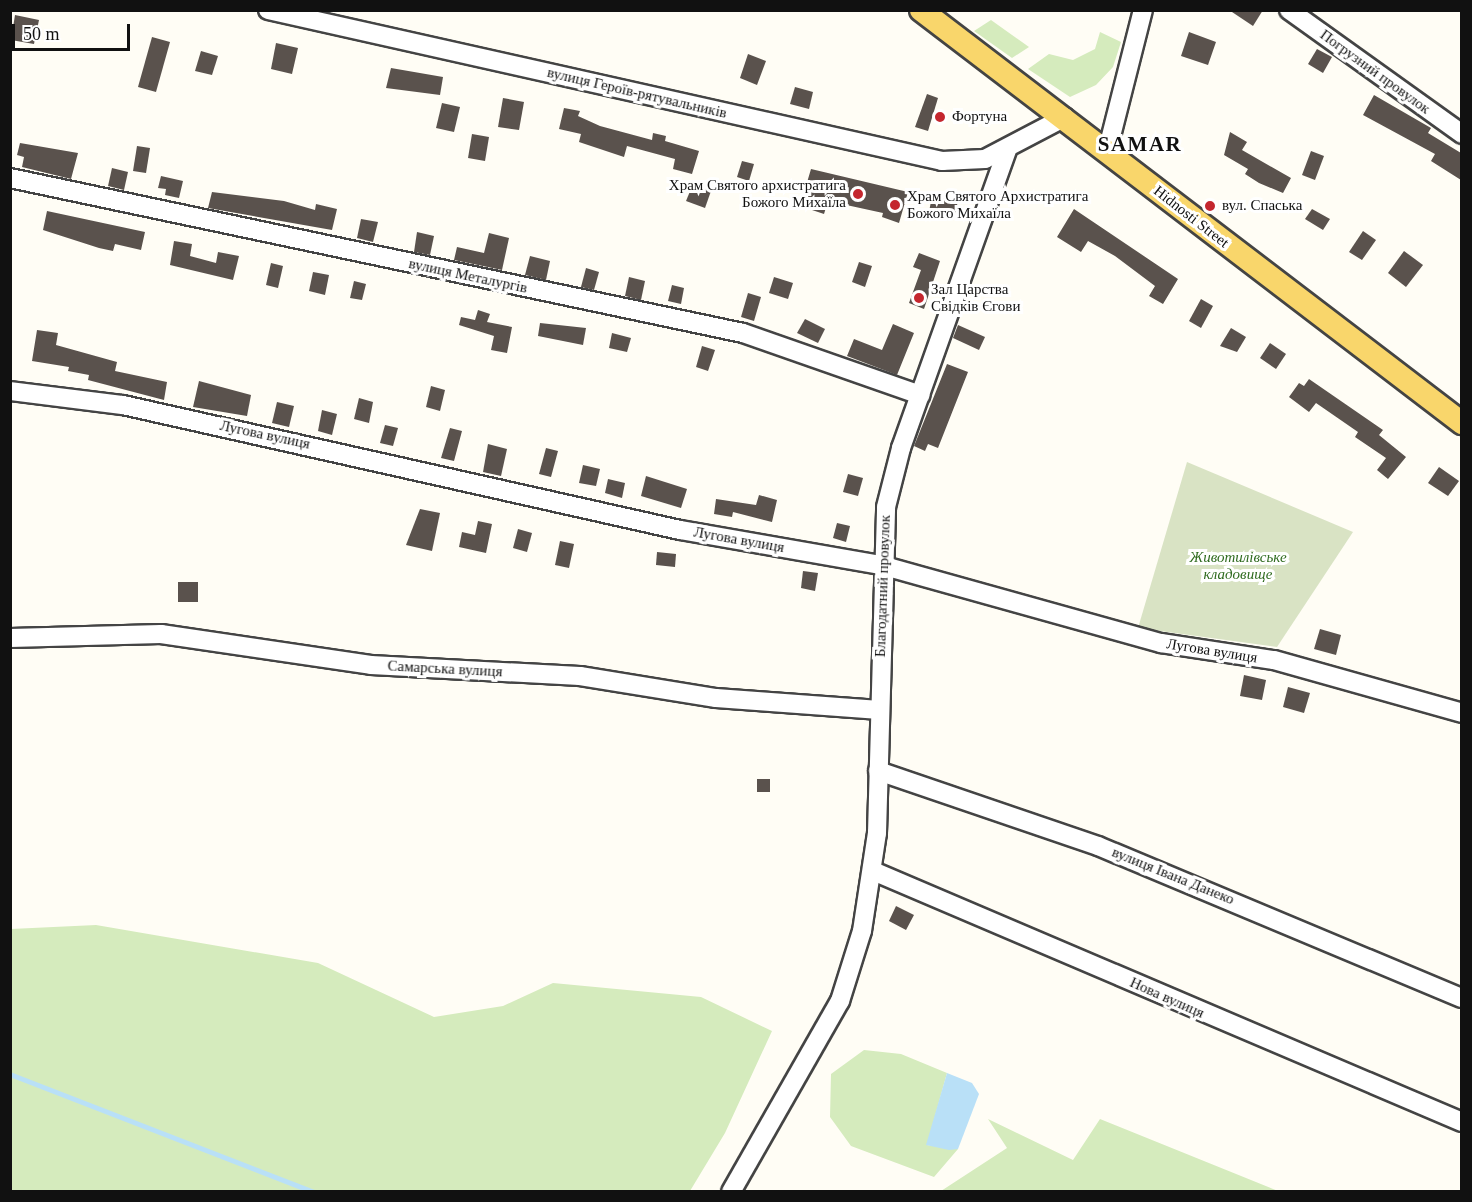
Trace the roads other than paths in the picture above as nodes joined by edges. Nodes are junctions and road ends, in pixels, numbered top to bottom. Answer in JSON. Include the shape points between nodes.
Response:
{"nodes":[{"id":1,"x":268,"y":10,"type":"edge"},
{"id":2,"x":921,"y":10,"type":"edge"},
{"id":3,"x":1143,"y":10,"type":"edge"},
{"id":4,"x":1289,"y":10,"type":"edge"},
{"id":5,"x":1065,"y":117,"type":"junction"},
{"id":6,"x":1461,"y":134,"type":"edge"},
{"id":7,"x":1007,"y":151,"type":"junction"},
{"id":8,"x":1107,"y":152,"type":"junction"},
{"id":9,"x":10,"y":178,"type":"edge"},
{"id":10,"x":10,"y":391,"type":"edge"},
{"id":11,"x":920,"y":395,"type":"junction"},
{"id":12,"x":1461,"y":423,"type":"edge"},
{"id":13,"x":881,"y":565,"type":"junction"},
{"id":14,"x":10,"y":638,"type":"edge"},
{"id":15,"x":880,"y":710,"type":"junction"},
{"id":16,"x":1461,"y":713,"type":"edge"},
{"id":17,"x":878,"y":771,"type":"junction"},
{"id":18,"x":873,"y":871,"type":"junction"},
{"id":19,"x":1461,"y":998,"type":"edge"},
{"id":20,"x":1461,"y":1122,"type":"edge"},
{"id":21,"x":731,"y":1191,"type":"edge"}],
"edges":[{"from":1,"to":7,"type":"street","name":"вулиця Героїв-рятувальників","via":[[942,161],[985,159]]},
{"from":2,"to":5,"type":"main road","name":"Hidnosti Street"},
{"from":3,"to":8,"type":"street"},
{"from":4,"to":6,"type":"street","name":"Погрузний провулок"},
{"from":5,"to":7,"type":"street","name":"вулиця Героїв-рятувальників"},
{"from":5,"to":8,"type":"main road","name":"Hidnosti Street"},
{"from":7,"to":11,"type":"street","name":"Благодатний провулок"},
{"from":8,"to":12,"type":"main road","name":"Hidnosti Street"},
{"from":9,"to":11,"type":"street","name":"вулиця Металургів","via":[[743,333]]},
{"from":10,"to":13,"type":"street","name":"Лугова вулиця","via":[[123,405],[680,530]]},
{"from":11,"to":13,"type":"street","name":"Благодатний провулок","via":[[886,507]]},
{"from":13,"to":15,"type":"street","name":"Благодатний провулок"},
{"from":13,"to":16,"type":"street","name":"Лугова вулиця","via":[[1161,643],[1274,660]]},
{"from":14,"to":15,"type":"street","name":"Самарська вулиця","via":[[161,634],[371,665],[580,676],[716,698]]},
{"from":15,"to":17,"type":"street","name":"Благодатний провулок"},
{"from":17,"to":18,"type":"street","name":"Благодатний провулок"},
{"from":17,"to":19,"type":"street","name":"вулиця Івана Данеко","via":[[1098,846]]},
{"from":18,"to":20,"type":"street","name":"Нова вулиця"},
{"from":18,"to":21,"type":"street","name":"Благодатний провулок","via":[[862,931],[840,1001]]}]}
